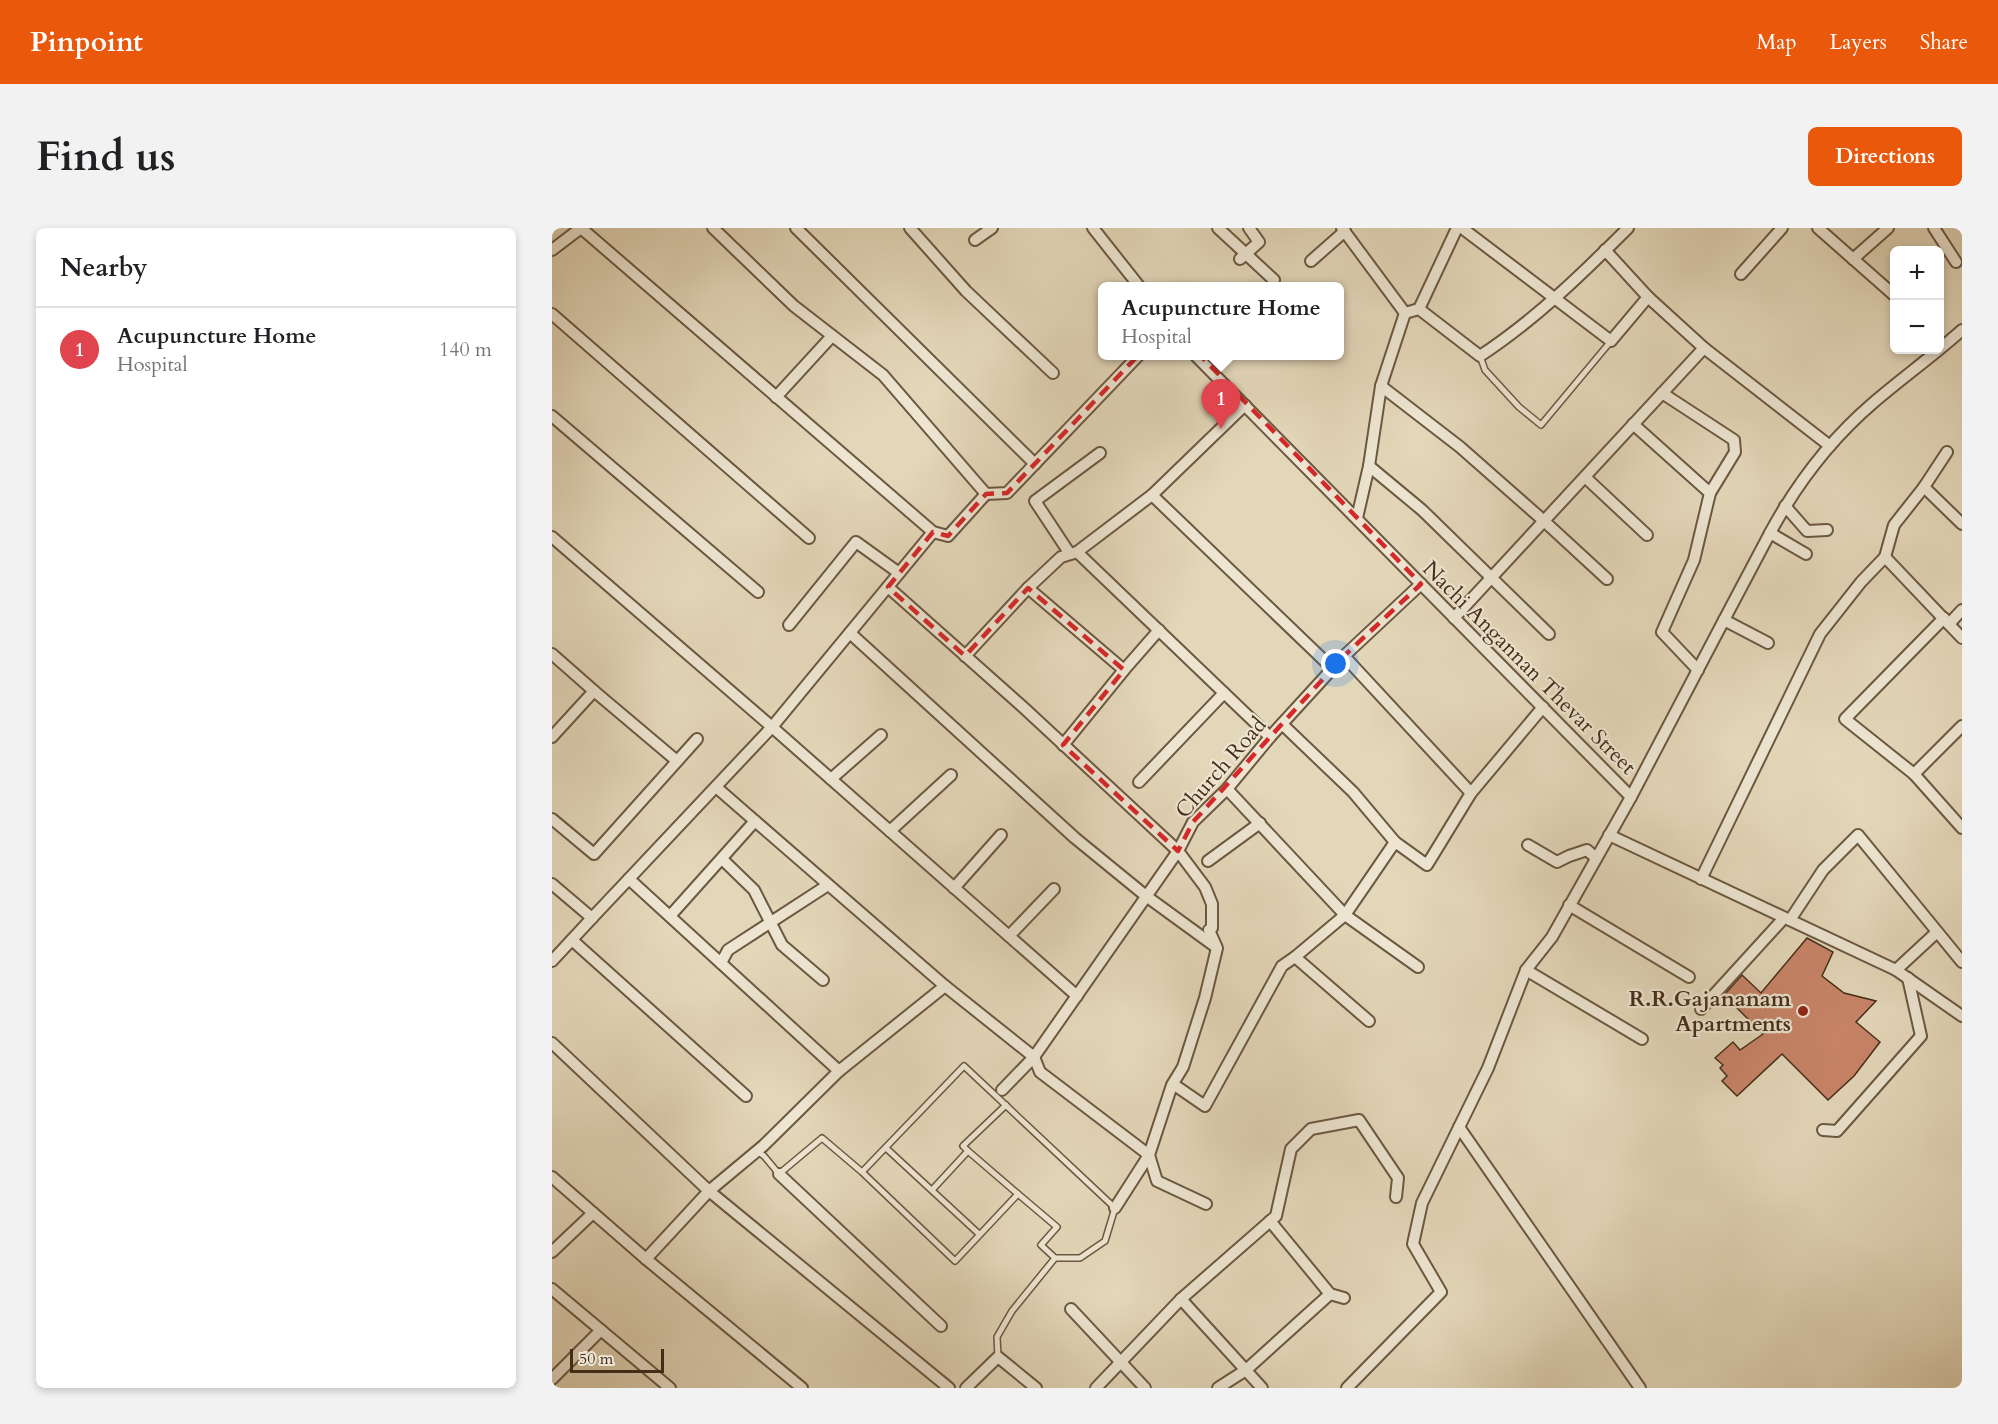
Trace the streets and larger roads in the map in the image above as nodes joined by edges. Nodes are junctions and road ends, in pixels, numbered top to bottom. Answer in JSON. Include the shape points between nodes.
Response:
{"nodes":[{"id":1,"x":581,"y":228,"type":"edge"},
{"id":2,"x":713,"y":228,"type":"edge"},
{"id":3,"x":796,"y":228,"type":"edge"},
{"id":4,"x":910,"y":228,"type":"edge"},
{"id":5,"x":992,"y":228,"type":"edge"},
{"id":6,"x":1093,"y":228,"type":"edge"},
{"id":7,"x":1218,"y":228,"type":"edge"},
{"id":8,"x":1249,"y":228,"type":"edge"},
{"id":9,"x":1456,"y":228,"type":"edge"},
{"id":10,"x":1462,"y":228,"type":"edge"},
{"id":11,"x":1628,"y":228,"type":"edge"},
{"id":12,"x":1782,"y":228,"type":"edge"},
{"id":13,"x":1818,"y":228,"type":"edge"},
{"id":14,"x":1888,"y":228,"type":"edge"},
{"id":15,"x":1934,"y":228,"type":"edge"},
{"id":16,"x":1344,"y":230,"type":"edge"},
{"id":17,"x":975,"y":240,"type":"dead end"},
{"id":18,"x":552,"y":250,"type":"edge"},
{"id":19,"x":1605,"y":250,"type":"junction"},
{"id":20,"x":1244,"y":256,"type":"junction"},
{"id":21,"x":1853,"y":258,"type":"junction"},
{"id":22,"x":1311,"y":261,"type":"dead end"},
{"id":23,"x":1956,"y":262,"type":"dead end"},
{"id":24,"x":1741,"y":274,"type":"dead end"},
{"id":25,"x":1136,"y":282,"type":"edge"},
{"id":26,"x":1273,"y":282,"type":"edge"},
{"id":27,"x":1890,"y":291,"type":"edge"},
{"id":28,"x":1556,"y":297,"type":"junction"},
{"id":29,"x":1648,"y":297,"type":"junction"},
{"id":30,"x":1419,"y":309,"type":"junction"},
{"id":31,"x":1405,"y":313,"type":"junction"},
{"id":32,"x":552,"y":314,"type":"edge"},
{"id":33,"x":1962,"y":330,"type":"edge"},
{"id":34,"x":832,"y":336,"type":"junction"},
{"id":35,"x":1704,"y":348,"type":"junction"},
{"id":36,"x":1134,"y":360,"type":"edge"},
{"id":37,"x":1201,"y":360,"type":"edge"},
{"id":38,"x":1053,"y":373,"type":"dead end"},
{"id":39,"x":1381,"y":386,"type":"junction"},
{"id":40,"x":1662,"y":393,"type":"junction"},
{"id":41,"x":777,"y":397,"type":"junction"},
{"id":42,"x":1245,"y":405,"type":"junction"},
{"id":43,"x":552,"y":416,"type":"edge"},
{"id":44,"x":1634,"y":424,"type":"junction"},
{"id":45,"x":1830,"y":446,"type":"junction"},
{"id":46,"x":1947,"y":452,"type":"dead end"},
{"id":47,"x":1100,"y":453,"type":"dead end"},
{"id":48,"x":1035,"y":464,"type":"junction"},
{"id":49,"x":1370,"y":466,"type":"junction"},
{"id":50,"x":1585,"y":477,"type":"junction"},
{"id":51,"x":1924,"y":487,"type":"junction"},
{"id":52,"x":1710,"y":493,"type":"junction"},
{"id":53,"x":986,"y":494,"type":"junction"},
{"id":54,"x":1152,"y":495,"type":"junction"},
{"id":55,"x":1785,"y":506,"type":"junction"},
{"id":56,"x":1357,"y":518,"type":"junction"},
{"id":57,"x":1544,"y":521,"type":"junction"},
{"id":58,"x":1962,"y":524,"type":"edge"},
{"id":59,"x":1827,"y":530,"type":"dead end"},
{"id":60,"x":933,"y":532,"type":"junction"},
{"id":61,"x":1770,"y":533,"type":"junction"},
{"id":62,"x":1647,"y":535,"type":"dead end"},
{"id":63,"x":552,"y":537,"type":"edge"},
{"id":64,"x":809,"y":538,"type":"dead end"},
{"id":65,"x":1074,"y":553,"type":"junction"},
{"id":66,"x":1806,"y":554,"type":"dead end"},
{"id":67,"x":1885,"y":557,"type":"junction"},
{"id":68,"x":899,"y":573,"type":"junction"},
{"id":69,"x":1491,"y":578,"type":"junction"},
{"id":70,"x":1607,"y":579,"type":"dead end"},
{"id":71,"x":1421,"y":584,"type":"junction"},
{"id":72,"x":888,"y":587,"type":"junction"},
{"id":73,"x":1028,"y":588,"type":"junction"},
{"id":74,"x":758,"y":592,"type":"dead end"},
{"id":75,"x":1962,"y":610,"type":"edge"},
{"id":76,"x":1454,"y":618,"type":"junction"},
{"id":77,"x":1724,"y":620,"type":"junction"},
{"id":78,"x":1946,"y":621,"type":"junction"},
{"id":79,"x":789,"y":625,"type":"dead end"},
{"id":80,"x":1159,"y":630,"type":"junction"},
{"id":81,"x":850,"y":633,"type":"junction"},
{"id":82,"x":1549,"y":634,"type":"dead end"},
{"id":83,"x":1962,"y":638,"type":"edge"},
{"id":84,"x":1768,"y":643,"type":"dead end"},
{"id":85,"x":552,"y":654,"type":"edge"},
{"id":86,"x":965,"y":656,"type":"junction"},
{"id":87,"x":1344,"y":656,"type":"junction"},
{"id":88,"x":1333,"y":669,"type":"junction"},
{"id":89,"x":1124,"y":670,"type":"junction"},
{"id":90,"x":1698,"y":670,"type":"junction"},
{"id":91,"x":594,"y":691,"type":"junction"},
{"id":92,"x":1224,"y":693,"type":"junction"},
{"id":93,"x":1543,"y":707,"type":"junction"},
{"id":94,"x":1282,"y":724,"type":"junction"},
{"id":95,"x":1962,"y":726,"type":"edge"},
{"id":96,"x":772,"y":727,"type":"junction"},
{"id":97,"x":881,"y":735,"type":"dead end"},
{"id":98,"x":552,"y":737,"type":"edge"},
{"id":99,"x":1270,"y":737,"type":"junction"},
{"id":100,"x":697,"y":739,"type":"dead end"},
{"id":101,"x":1063,"y":745,"type":"junction"},
{"id":102,"x":677,"y":761,"type":"junction"},
{"id":103,"x":1914,"y":774,"type":"junction"},
{"id":104,"x":951,"y":775,"type":"dead end"},
{"id":105,"x":831,"y":779,"type":"junction"},
{"id":106,"x":1139,"y":782,"type":"dead end"},
{"id":107,"x":716,"y":787,"type":"junction"},
{"id":108,"x":1227,"y":789,"type":"junction"},
{"id":109,"x":1471,"y":793,"type":"junction"},
{"id":110,"x":1630,"y":797,"type":"junction"},
{"id":111,"x":552,"y":819,"type":"edge"},
{"id":112,"x":756,"y":821,"type":"junction"},
{"id":113,"x":1260,"y":823,"type":"junction"},
{"id":114,"x":1962,"y":828,"type":"edge"},
{"id":115,"x":890,"y":831,"type":"junction"},
{"id":116,"x":1001,"y":835,"type":"dead end"},
{"id":117,"x":1609,"y":835,"type":"junction"},
{"id":118,"x":1395,"y":842,"type":"junction"},
{"id":119,"x":1528,"y":844,"type":"dead end"},
{"id":120,"x":1178,"y":851,"type":"junction"},
{"id":121,"x":1596,"y":858,"type":"junction"},
{"id":122,"x":722,"y":859,"type":"junction"},
{"id":123,"x":1208,"y":861,"type":"dead end"},
{"id":124,"x":629,"y":879,"type":"junction"},
{"id":125,"x":1701,"y":879,"type":"junction"},
{"id":126,"x":552,"y":884,"type":"edge"},
{"id":127,"x":828,"y":885,"type":"junction"},
{"id":128,"x":954,"y":888,"type":"junction"},
{"id":129,"x":1054,"y":889,"type":"dead end"},
{"id":130,"x":1146,"y":896,"type":"junction"},
{"id":131,"x":1569,"y":905,"type":"junction"},
{"id":132,"x":1345,"y":915,"type":"junction"},
{"id":133,"x":670,"y":916,"type":"junction"},
{"id":134,"x":592,"y":918,"type":"junction"},
{"id":135,"x":1787,"y":919,"type":"junction"},
{"id":136,"x":772,"y":922,"type":"junction"},
{"id":137,"x":1937,"y":932,"type":"junction"},
{"id":138,"x":1009,"y":936,"type":"junction"},
{"id":139,"x":572,"y":940,"type":"junction"},
{"id":140,"x":1217,"y":948,"type":"junction"},
{"id":141,"x":1295,"y":957,"type":"junction"},
{"id":142,"x":552,"y":962,"type":"edge"},
{"id":143,"x":1962,"y":962,"type":"edge"},
{"id":144,"x":721,"y":963,"type":"junction"},
{"id":145,"x":1418,"y":967,"type":"dead end"},
{"id":146,"x":1526,"y":970,"type":"junction"},
{"id":147,"x":1896,"y":970,"type":"junction"},
{"id":148,"x":1689,"y":977,"type":"dead end"},
{"id":149,"x":1908,"y":978,"type":"junction"},
{"id":150,"x":823,"y":980,"type":"dead end"},
{"id":151,"x":945,"y":986,"type":"junction"},
{"id":152,"x":1077,"y":996,"type":"junction"},
{"id":153,"x":1701,"y":1009,"type":"dead end"},
{"id":154,"x":1962,"y":1016,"type":"edge"},
{"id":155,"x":1369,"y":1021,"type":"dead end"},
{"id":156,"x":1642,"y":1039,"type":"dead end"},
{"id":157,"x":552,"y":1043,"type":"edge"},
{"id":158,"x":1034,"y":1057,"type":"junction"},
{"id":159,"x":839,"y":1071,"type":"junction"},
{"id":160,"x":1173,"y":1084,"type":"junction"},
{"id":161,"x":999,"y":1093,"type":"road end"},
{"id":162,"x":746,"y":1096,"type":"dead end"},
{"id":163,"x":1459,"y":1127,"type":"junction"},
{"id":164,"x":1822,"y":1130,"type":"dead end"},
{"id":165,"x":1149,"y":1155,"type":"junction"},
{"id":166,"x":779,"y":1174,"type":"road end"},
{"id":167,"x":552,"y":1177,"type":"edge"},
{"id":168,"x":709,"y":1191,"type":"junction"},
{"id":169,"x":1396,"y":1197,"type":"dead end"},
{"id":170,"x":1206,"y":1203,"type":"dead end"},
{"id":171,"x":1115,"y":1208,"type":"road end"},
{"id":172,"x":593,"y":1213,"type":"junction"},
{"id":173,"x":1270,"y":1221,"type":"junction"},
{"id":174,"x":552,"y":1252,"type":"edge"},
{"id":175,"x":646,"y":1259,"type":"junction"},
{"id":176,"x":552,"y":1289,"type":"edge"},
{"id":177,"x":1329,"y":1294,"type":"junction"},
{"id":178,"x":1344,"y":1298,"type":"dead end"},
{"id":179,"x":1181,"y":1299,"type":"junction"},
{"id":180,"x":1071,"y":1309,"type":"dead end"},
{"id":181,"x":941,"y":1326,"type":"dead end"},
{"id":182,"x":601,"y":1330,"type":"junction"},
{"id":183,"x":1121,"y":1362,"type":"junction"},
{"id":184,"x":1246,"y":1370,"type":"junction"},
{"id":185,"x":552,"y":1379,"type":"edge"},
{"id":186,"x":670,"y":1388,"type":"edge"},
{"id":187,"x":802,"y":1388,"type":"edge"},
{"id":188,"x":949,"y":1388,"type":"edge"},
{"id":189,"x":966,"y":1388,"type":"edge"},
{"id":190,"x":1036,"y":1388,"type":"edge"},
{"id":191,"x":1096,"y":1388,"type":"edge"},
{"id":192,"x":1145,"y":1388,"type":"edge"},
{"id":193,"x":1218,"y":1388,"type":"edge"},
{"id":194,"x":1262,"y":1388,"type":"edge"},
{"id":195,"x":1347,"y":1388,"type":"edge"},
{"id":196,"x":1640,"y":1388,"type":"edge"}],
"edges":[{"from":1,"to":18,"type":"street"},
{"from":1,"to":41,"type":"street"},
{"from":2,"to":34,"type":"street","via":[[794,306]]},
{"from":3,"to":48,"type":"street"},
{"from":4,"to":38,"type":"street","via":[[966,291]]},
{"from":5,"to":17,"type":"street"},
{"from":6,"to":25,"type":"street"},
{"from":7,"to":20,"type":"street"},
{"from":8,"to":20,"type":"street","via":[[1259,242]]},
{"from":9,"to":30,"type":"street"},
{"from":10,"to":28,"type":"street"},
{"from":11,"to":19,"type":"street"},
{"from":12,"to":24,"type":"street"},
{"from":13,"to":21,"type":"street"},
{"from":14,"to":21,"type":"street"},
{"from":15,"to":23,"type":"street"},
{"from":16,"to":22,"type":"street"},
{"from":16,"to":31,"type":"street"},
{"from":19,"to":28,"type":"street"},
{"from":19,"to":29,"type":"street"},
{"from":20,"to":26,"type":"street"},
{"from":21,"to":27,"type":"street"},
{"from":28,"to":29,"type":"street","via":[[1611,341]]},
{"from":28,"to":30,"type":"street","via":[[1480,356]]},
{"from":29,"to":35,"type":"street"},
{"from":30,"to":31,"type":"street"},
{"from":31,"to":39,"type":"street"},
{"from":32,"to":64,"type":"street"},
{"from":33,"to":45,"type":"street","via":[[1872,405]]},
{"from":34,"to":41,"type":"street"},
{"from":34,"to":53,"type":"street","via":[[883,375]]},
{"from":35,"to":40,"type":"street"},
{"from":35,"to":45,"type":"street"},
{"from":36,"to":48,"type":"street"},
{"from":37,"to":42,"type":"street","name":"Nachi Angannan Thevar Street"},
{"from":39,"to":49,"type":"street"},
{"from":39,"to":57,"type":"street","via":[[1460,447]]},
{"from":40,"to":44,"type":"street"},
{"from":40,"to":52,"type":"street","via":[[1734,440],[1735,452]]},
{"from":41,"to":60,"type":"street"},
{"from":42,"to":54,"type":"street"},
{"from":42,"to":56,"type":"street","name":"Nachi Angannan Thevar Street"},
{"from":43,"to":74,"type":"street"},
{"from":44,"to":50,"type":"street"},
{"from":44,"to":52,"type":"street"},
{"from":45,"to":55,"type":"street"},
{"from":46,"to":51,"type":"street"},
{"from":47,"to":65,"type":"street","via":[[1035,501]]},
{"from":48,"to":53,"type":"street","via":[[1007,493]]},
{"from":49,"to":56,"type":"street"},
{"from":49,"to":69,"type":"street","via":[[1422,510]]},
{"from":50,"to":57,"type":"street"},
{"from":50,"to":62,"type":"street"},
{"from":51,"to":58,"type":"street"},
{"from":51,"to":67,"type":"street","via":[[1894,525]]},
{"from":52,"to":90,"type":"street","via":[[1694,560],[1662,632]]},
{"from":53,"to":60,"type":"street","via":[[948,536]]},
{"from":54,"to":65,"type":"street"},
{"from":54,"to":88,"type":"street"},
{"from":55,"to":59,"type":"street","via":[[1807,531]]},
{"from":55,"to":61,"type":"street"},
{"from":56,"to":71,"type":"street","name":"Nachi Angannan Thevar Street"},
{"from":57,"to":69,"type":"street"},
{"from":57,"to":70,"type":"street"},
{"from":60,"to":68,"type":"street"},
{"from":61,"to":66,"type":"street"},
{"from":61,"to":77,"type":"street"},
{"from":63,"to":96,"type":"street"},
{"from":65,"to":73,"type":"street","via":[[1061,557]]},
{"from":65,"to":80,"type":"street"},
{"from":67,"to":78,"type":"street"},
{"from":67,"to":125,"type":"street","via":[[1820,634]]},
{"from":68,"to":72,"type":"street"},
{"from":68,"to":79,"type":"street","via":[[856,542]]},
{"from":69,"to":76,"type":"street"},
{"from":69,"to":82,"type":"street"},
{"from":71,"to":76,"type":"street","name":"Nachi Angannan Thevar Street"},
{"from":71,"to":87,"type":"street","name":"Church Road"},
{"from":72,"to":81,"type":"street"},
{"from":72,"to":86,"type":"street"},
{"from":73,"to":86,"type":"street"},
{"from":73,"to":89,"type":"street"},
{"from":75,"to":78,"type":"street"},
{"from":76,"to":93,"type":"street","name":"Nachi Angannan Thevar Street"},
{"from":77,"to":84,"type":"street"},
{"from":77,"to":90,"type":"street"},
{"from":78,"to":83,"type":"street"},
{"from":78,"to":103,"type":"street","via":[[1845,719]]},
{"from":80,"to":89,"type":"street"},
{"from":80,"to":92,"type":"street"},
{"from":81,"to":96,"type":"street"},
{"from":81,"to":130,"type":"street","via":[[1075,838]]},
{"from":85,"to":91,"type":"street"},
{"from":86,"to":101,"type":"street"},
{"from":87,"to":88,"type":"street","name":"Church Road"},
{"from":87,"to":109,"type":"street"},
{"from":88,"to":94,"type":"street","name":"Church Road"},
{"from":89,"to":101,"type":"street"},
{"from":90,"to":110,"type":"street"},
{"from":91,"to":98,"type":"street"},
{"from":91,"to":102,"type":"street"},
{"from":92,"to":99,"type":"street"},
{"from":92,"to":106,"type":"street"},
{"from":93,"to":109,"type":"street"},
{"from":93,"to":110,"type":"street","name":"Nachi Angannan Thevar Street"},
{"from":94,"to":99,"type":"street","name":"Church Road"},
{"from":94,"to":118,"type":"street","via":[[1353,792]]},
{"from":95,"to":103,"type":"street"},
{"from":96,"to":105,"type":"street"},
{"from":96,"to":107,"type":"street"},
{"from":97,"to":105,"type":"street"},
{"from":99,"to":108,"type":"street","name":"Church Road"},
{"from":100,"to":102,"type":"street"},
{"from":101,"to":120,"type":"street"},
{"from":102,"to":111,"type":"street","via":[[594,854]]},
{"from":103,"to":114,"type":"street"},
{"from":104,"to":115,"type":"street"},
{"from":105,"to":115,"type":"street"},
{"from":107,"to":112,"type":"street"},
{"from":107,"to":124,"type":"street"},
{"from":108,"to":113,"type":"street"},
{"from":108,"to":120,"type":"street","name":"Church Road","via":[[1194,822]]},
{"from":109,"to":118,"type":"street","via":[[1427,865]]},
{"from":110,"to":117,"type":"street","name":"Nachi Angannan Thevar Street"},
{"from":112,"to":122,"type":"street"},
{"from":112,"to":127,"type":"street"},
{"from":113,"to":123,"type":"street"},
{"from":113,"to":132,"type":"street"},
{"from":115,"to":128,"type":"street"},
{"from":116,"to":128,"type":"street"},
{"from":117,"to":121,"type":"street","name":"Nachi Angannan Thevar Street"},
{"from":117,"to":125,"type":"street"},
{"from":118,"to":132,"type":"street"},
{"from":119,"to":121,"type":"street","via":[[1557,862],[1587,850]]},
{"from":120,"to":130,"type":"street","name":"Church Road"},
{"from":120,"to":140,"type":"street","via":[[1206,887],[1213,917],[1209,930]]},
{"from":121,"to":131,"type":"street","name":"Nachi Angannan Thevar Street"},
{"from":122,"to":133,"type":"street"},
{"from":122,"to":136,"type":"street","via":[[754,890]]},
{"from":124,"to":133,"type":"street"},
{"from":124,"to":134,"type":"street"},
{"from":125,"to":135,"type":"street"},
{"from":126,"to":134,"type":"street"},
{"from":127,"to":136,"type":"street"},
{"from":127,"to":151,"type":"street"},
{"from":128,"to":138,"type":"street"},
{"from":129,"to":138,"type":"street"},
{"from":130,"to":140,"type":"street"},
{"from":130,"to":152,"type":"street","name":"Church Road"},
{"from":131,"to":146,"type":"street","name":"Nachi Angannan Thevar Street","via":[[1552,937]]},
{"from":131,"to":148,"type":"street"},
{"from":132,"to":141,"type":"street"},
{"from":132,"to":145,"type":"street"},
{"from":133,"to":144,"type":"street"},
{"from":134,"to":139,"type":"street"},
{"from":135,"to":137,"type":"street","via":[[1823,870],[1858,835]]},
{"from":135,"to":147,"type":"street"},
{"from":135,"to":153,"type":"street"},
{"from":136,"to":144,"type":"street","via":[[728,950]]},
{"from":136,"to":150,"type":"street","via":[[782,945]]},
{"from":137,"to":143,"type":"street"},
{"from":137,"to":147,"type":"street"},
{"from":138,"to":152,"type":"street"},
{"from":139,"to":142,"type":"street"},
{"from":139,"to":162,"type":"street"},
{"from":140,"to":160,"type":"street","via":[[1184,1067]]},
{"from":141,"to":155,"type":"street"},
{"from":141,"to":160,"type":"street","via":[[1282,966],[1205,1106]]},
{"from":144,"to":159,"type":"street"},
{"from":146,"to":156,"type":"street"},
{"from":146,"to":163,"type":"street","name":"Nachi Angannan Thevar Street","via":[[1488,1068]]},
{"from":147,"to":149,"type":"street"},
{"from":149,"to":154,"type":"street"},
{"from":149,"to":164,"type":"street","via":[[1922,1036],[1837,1131]]},
{"from":151,"to":158,"type":"street"},
{"from":151,"to":159,"type":"street"},
{"from":152,"to":158,"type":"street","name":"Church Road"},
{"from":157,"to":168,"type":"street"},
{"from":158,"to":161,"type":"street","name":"Church Road"},
{"from":158,"to":165,"type":"street","via":[[1041,1072]]},
{"from":159,"to":168,"type":"street","via":[[757,1151]]},
{"from":160,"to":165,"type":"street"},
{"from":163,"to":195,"type":"street","name":"Nachi Angannan Thevar Street","via":[[1422,1203],[1413,1244],[1441,1292]]},
{"from":163,"to":196,"type":"street"},
{"from":165,"to":170,"type":"street","via":[[1157,1182]]},
{"from":165,"to":171,"type":"street"},
{"from":166,"to":181,"type":"street"},
{"from":167,"to":172,"type":"street"},
{"from":168,"to":175,"type":"street"},
{"from":168,"to":188,"type":"street"},
{"from":169,"to":173,"type":"street","via":[[1398,1178],[1359,1120],[1311,1129],[1291,1149],[1276,1216]]},
{"from":172,"to":174,"type":"street"},
{"from":172,"to":175,"type":"street"},
{"from":173,"to":177,"type":"street"},
{"from":173,"to":179,"type":"street"},
{"from":175,"to":187,"type":"street"},
{"from":176,"to":182,"type":"street"},
{"from":177,"to":178,"type":"street"},
{"from":177,"to":184,"type":"street"},
{"from":179,"to":183,"type":"street"},
{"from":179,"to":184,"type":"street"},
{"from":180,"to":183,"type":"street"},
{"from":182,"to":185,"type":"street"},
{"from":182,"to":186,"type":"street"},
{"from":183,"to":191,"type":"street"},
{"from":183,"to":192,"type":"street"},
{"from":184,"to":193,"type":"street"},
{"from":184,"to":194,"type":"street"},
{"from":189,"to":190,"type":"street","via":[[998,1357]]}]}
